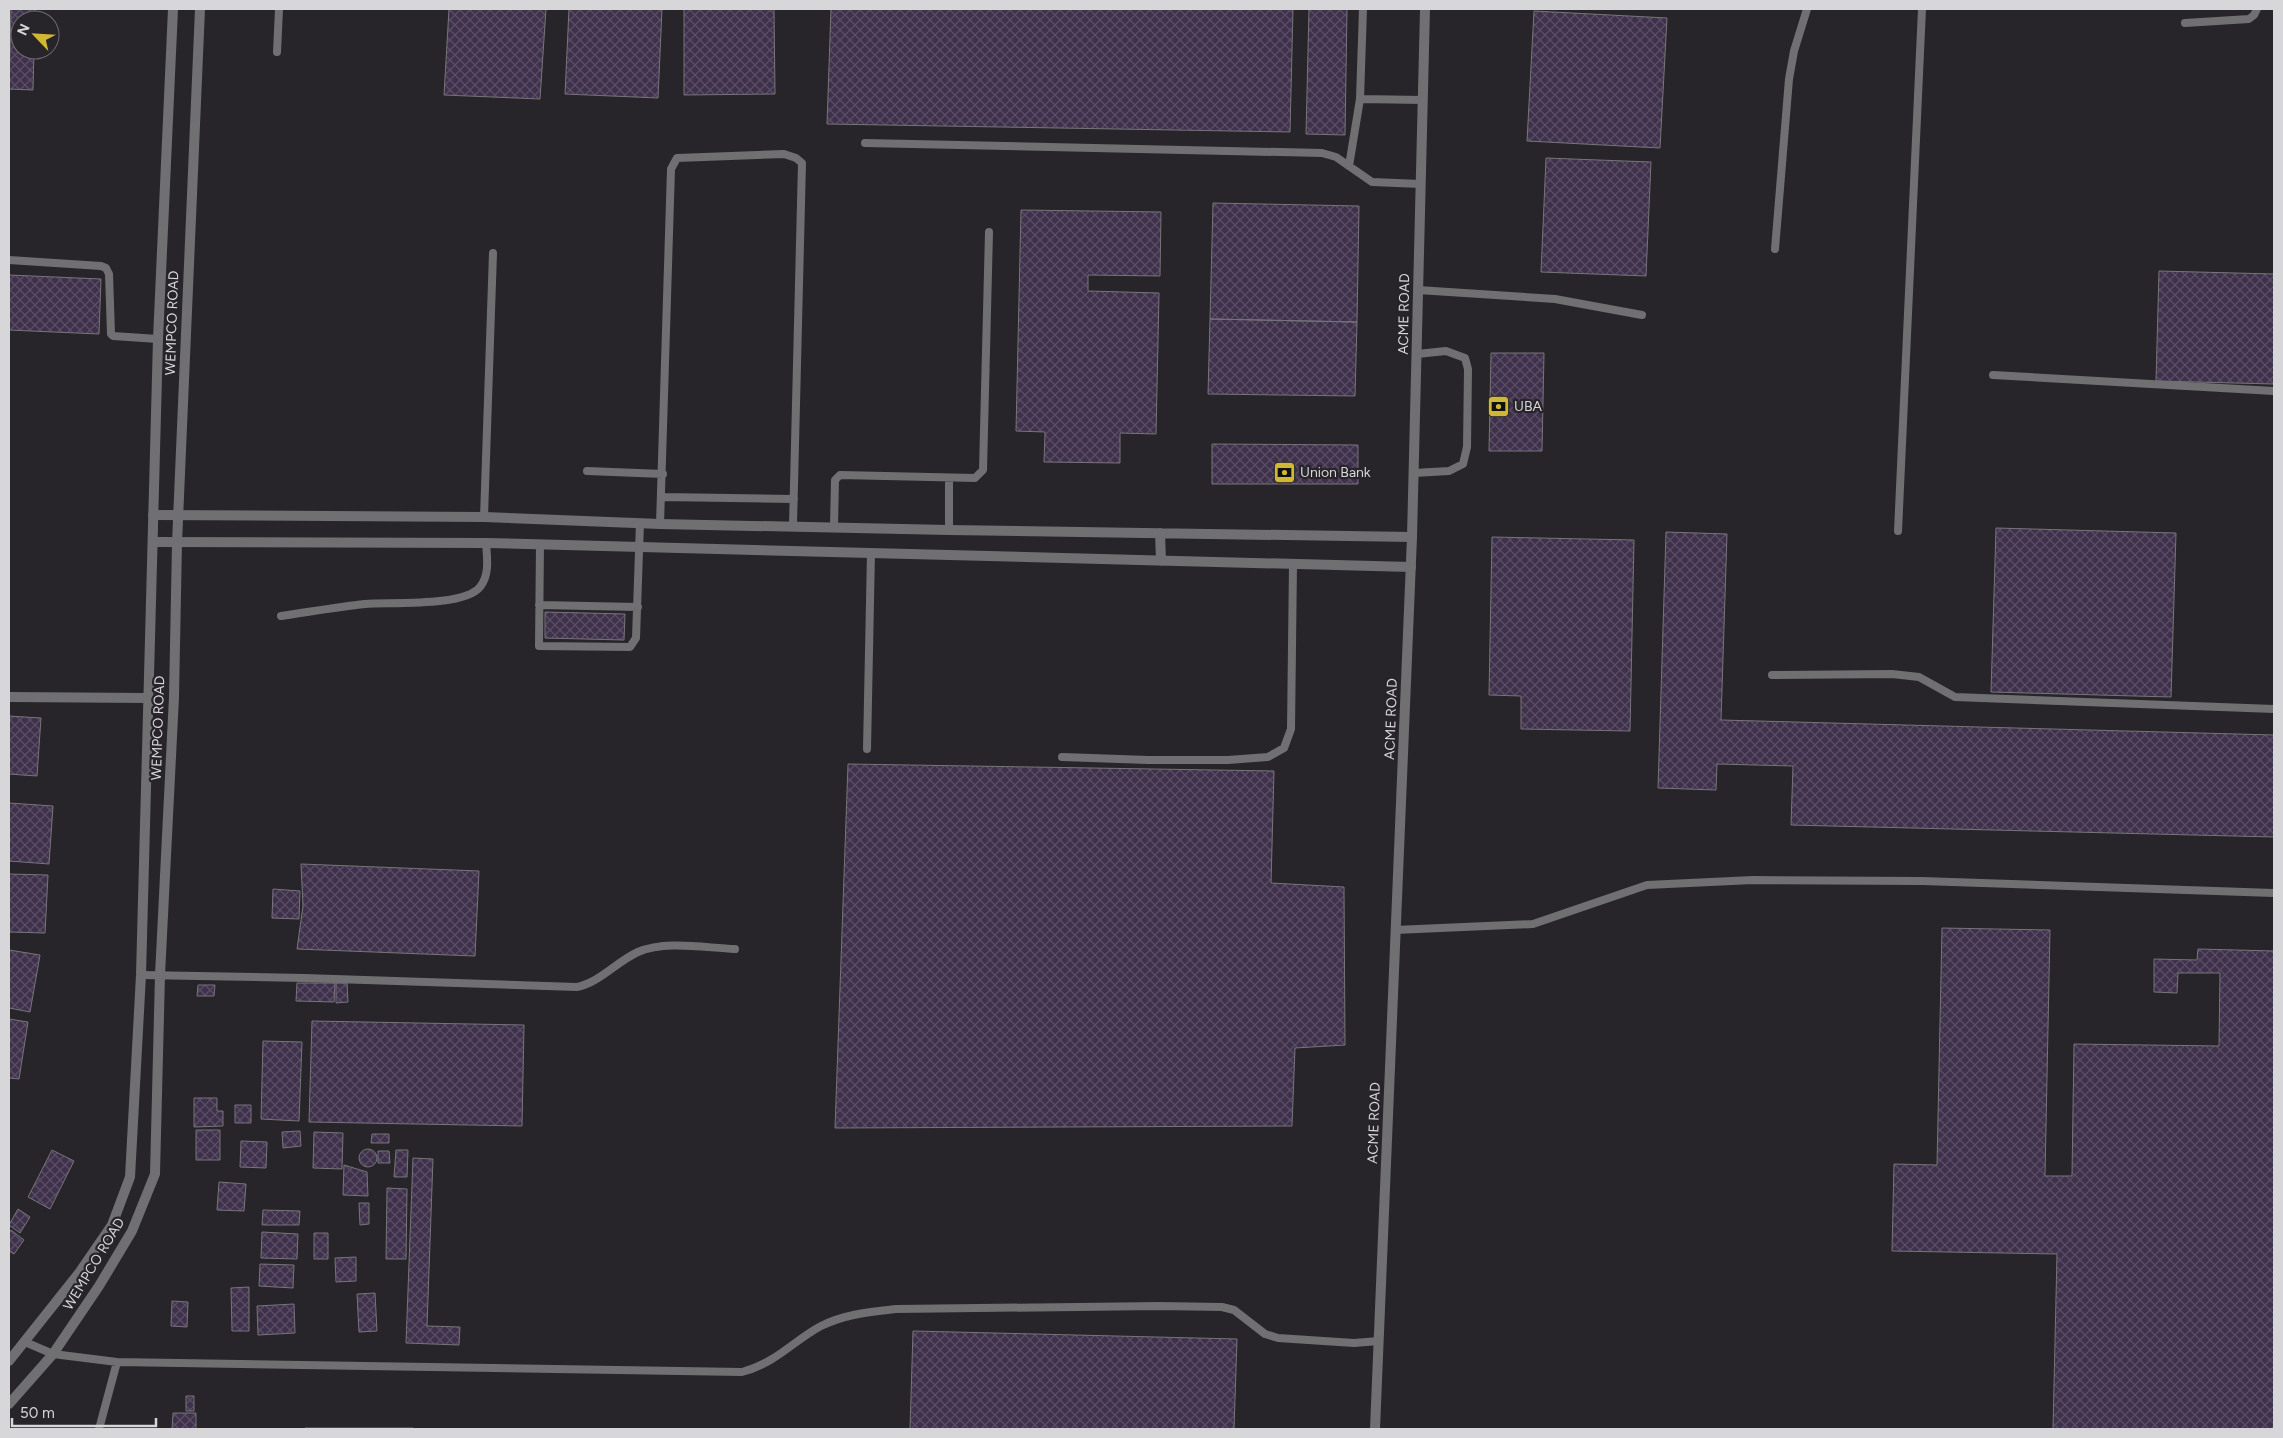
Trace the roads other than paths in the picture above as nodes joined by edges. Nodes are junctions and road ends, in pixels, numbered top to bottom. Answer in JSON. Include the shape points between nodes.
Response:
{"nodes":[{"id":1,"x":173,"y":9,"type":"edge"},
{"id":2,"x":200,"y":9,"type":"edge"},
{"id":3,"x":279,"y":9,"type":"edge"},
{"id":4,"x":1363,"y":9,"type":"edge"},
{"id":5,"x":1425,"y":9,"type":"edge"},
{"id":6,"x":1807,"y":9,"type":"edge"},
{"id":7,"x":1922,"y":9,"type":"edge"},
{"id":8,"x":2257,"y":9,"type":"edge"},
{"id":9,"x":2185,"y":24,"type":"dead end"},
{"id":10,"x":277,"y":52,"type":"dead end"},
{"id":11,"x":1360,"y":99,"type":"junction"},
{"id":12,"x":1423,"y":100,"type":"junction"},
{"id":13,"x":865,"y":143,"type":"dead end"},
{"id":14,"x":1348,"y":166,"type":"junction"},
{"id":15,"x":1421,"y":184,"type":"junction"},
{"id":16,"x":989,"y":232,"type":"dead end"},
{"id":17,"x":1775,"y":249,"type":"dead end"},
{"id":18,"x":493,"y":253,"type":"dead end"},
{"id":19,"x":9,"y":260,"type":"edge"},
{"id":20,"x":1418,"y":290,"type":"junction"},
{"id":21,"x":1642,"y":314,"type":"dead end"},
{"id":22,"x":158,"y":339,"type":"junction"},
{"id":23,"x":1417,"y":354,"type":"junction"},
{"id":24,"x":1992,"y":376,"type":"dead end"},
{"id":25,"x":2274,"y":391,"type":"edge"},
{"id":26,"x":587,"y":471,"type":"dead end"},
{"id":27,"x":1414,"y":473,"type":"junction"},
{"id":28,"x":663,"y":474,"type":"junction"},
{"id":29,"x":949,"y":478,"type":"junction"},
{"id":30,"x":662,"y":497,"type":"junction"},
{"id":31,"x":794,"y":498,"type":"junction"},
{"id":32,"x":153,"y":515,"type":"junction"},
{"id":33,"x":178,"y":515,"type":"junction"},
{"id":34,"x":484,"y":517,"type":"junction"},
{"id":35,"x":640,"y":523,"type":"junction"},
{"id":36,"x":660,"y":524,"type":"junction"},
{"id":37,"x":793,"y":525,"type":"junction"},
{"id":38,"x":834,"y":526,"type":"junction"},
{"id":39,"x":949,"y":530,"type":"junction"},
{"id":40,"x":1898,"y":531,"type":"dead end"},
{"id":41,"x":1160,"y":534,"type":"junction"},
{"id":42,"x":1412,"y":537,"type":"junction"},
{"id":43,"x":153,"y":542,"type":"junction"},
{"id":44,"x":177,"y":542,"type":"junction"},
{"id":45,"x":486,"y":543,"type":"junction"},
{"id":46,"x":540,"y":544,"type":"junction"},
{"id":47,"x":640,"y":547,"type":"junction"},
{"id":48,"x":871,"y":552,"type":"junction"},
{"id":49,"x":1161,"y":562,"type":"junction"},
{"id":50,"x":1293,"y":564,"type":"junction"},
{"id":51,"x":1411,"y":567,"type":"junction"},
{"id":52,"x":539,"y":605,"type":"junction"},
{"id":53,"x":638,"y":607,"type":"junction"},
{"id":54,"x":281,"y":616,"type":"dead end"},
{"id":55,"x":1772,"y":675,"type":"dead end"},
{"id":56,"x":9,"y":697,"type":"edge"},
{"id":57,"x":147,"y":698,"type":"junction"},
{"id":58,"x":2274,"y":709,"type":"edge"},
{"id":59,"x":867,"y":749,"type":"dead end"},
{"id":60,"x":1062,"y":757,"type":"dead end"},
{"id":61,"x":2274,"y":893,"type":"edge"},
{"id":62,"x":1395,"y":930,"type":"junction"},
{"id":63,"x":735,"y":949,"type":"dead end"},
{"id":64,"x":141,"y":975,"type":"junction"},
{"id":65,"x":160,"y":975,"type":"junction"},
{"id":66,"x":1379,"y":1341,"type":"junction"},
{"id":67,"x":25,"y":1342,"type":"junction"},
{"id":68,"x":53,"y":1354,"type":"junction"},
{"id":69,"x":9,"y":1361,"type":"edge"},
{"id":70,"x":117,"y":1362,"type":"junction"},
{"id":71,"x":9,"y":1404,"type":"edge"},
{"id":72,"x":99,"y":1429,"type":"edge"},
{"id":73,"x":1375,"y":1429,"type":"edge"}],
"edges":[{"from":1,"to":22,"type":"street","name":"WEMPCO ROAD"},
{"from":2,"to":33,"type":"street","name":"WEMPCO ROAD"},
{"from":3,"to":10,"type":"lane"},
{"from":4,"to":11,"type":"lane"},
{"from":5,"to":12,"type":"street","name":"ACME ROAD"},
{"from":6,"to":17,"type":"lane","via":[[1789,79]]},
{"from":7,"to":40,"type":"lane"},
{"from":8,"to":9,"type":"lane","via":[[2249,19]]},
{"from":11,"to":12,"type":"lane"},
{"from":11,"to":14,"type":"lane"},
{"from":12,"to":15,"type":"street","name":"ACME ROAD"},
{"from":13,"to":14,"type":"lane","via":[[1322,153]]},
{"from":14,"to":15,"type":"lane","via":[[1372,182]]},
{"from":15,"to":20,"type":"street","name":"ACME ROAD"},
{"from":16,"to":29,"type":"lane","via":[[983,470],[975,478]]},
{"from":18,"to":34,"type":"lane"},
{"from":19,"to":22,"type":"lane","via":[[106,268],[109,274],[111,334]]},
{"from":20,"to":21,"type":"lane","via":[[1555,298]]},
{"from":20,"to":23,"type":"street","name":"ACME ROAD"},
{"from":22,"to":32,"type":"street","name":"WEMPCO ROAD"},
{"from":23,"to":27,"type":"street","name":"ACME ROAD"},
{"from":23,"to":27,"type":"lane","via":[[1446,352],[1466,358],[1467,447],[1463,464],[1449,471]]},
{"from":24,"to":25,"type":"lane"},
{"from":26,"to":28,"type":"lane"},
{"from":27,"to":42,"type":"street","name":"ACME ROAD"},
{"from":28,"to":30,"type":"lane"},
{"from":28,"to":31,"type":"lane","via":[[671,169],[677,158],[784,154],[802,163]]},
{"from":29,"to":38,"type":"lane","via":[[840,475],[835,480]]},
{"from":29,"to":39,"type":"lane"},
{"from":30,"to":31,"type":"lane"},
{"from":30,"to":36,"type":"lane"},
{"from":31,"to":37,"type":"lane"},
{"from":32,"to":33,"type":"street"},
{"from":32,"to":43,"type":"street","name":"WEMPCO ROAD"},
{"from":33,"to":34,"type":"street"},
{"from":33,"to":44,"type":"street","name":"WEMPCO ROAD"},
{"from":34,"to":35,"type":"street"},
{"from":35,"to":36,"type":"street"},
{"from":35,"to":47,"type":"lane"},
{"from":36,"to":37,"type":"street"},
{"from":37,"to":38,"type":"street"},
{"from":38,"to":39,"type":"street"},
{"from":39,"to":41,"type":"street"},
{"from":41,"to":42,"type":"street"},
{"from":41,"to":49,"type":"street"},
{"from":42,"to":51,"type":"street","name":"ACME ROAD"},
{"from":43,"to":44,"type":"street"},
{"from":43,"to":57,"type":"street","name":"WEMPCO ROAD"},
{"from":44,"to":45,"type":"street"},
{"from":44,"to":65,"type":"street","name":"WEMPCO ROAD","via":[[174,697]]},
{"from":45,"to":46,"type":"street"},
{"from":45,"to":54,"type":"lane","via":[[487,568],[481,586],[463,598],[364,604]]},
{"from":46,"to":47,"type":"street"},
{"from":46,"to":52,"type":"lane"},
{"from":47,"to":48,"type":"street"},
{"from":47,"to":53,"type":"lane"},
{"from":48,"to":49,"type":"street"},
{"from":48,"to":59,"type":"lane"},
{"from":49,"to":50,"type":"street"},
{"from":50,"to":51,"type":"street"},
{"from":50,"to":60,"type":"lane","via":[[1291,729],[1284,748],[1268,757],[1228,760]]},
{"from":51,"to":62,"type":"street","name":"ACME ROAD"},
{"from":52,"to":53,"type":"lane"},
{"from":52,"to":53,"type":"lane","via":[[538,643],[542,647],[630,647],[636,638]]},
{"from":55,"to":58,"type":"lane","via":[[1892,674],[1919,678],[1955,697]]},
{"from":56,"to":57,"type":"street"},
{"from":57,"to":64,"type":"street","name":"WEMPCO ROAD"},
{"from":61,"to":62,"type":"lane","via":[[1922,881],[1753,880],[1647,885],[1533,924]]},
{"from":62,"to":66,"type":"street","name":"ACME ROAD"},
{"from":63,"to":65,"type":"lane","via":[[664,946],[638,952],[588,985],[577,988]]},
{"from":64,"to":65,"type":"lane"},
{"from":64,"to":67,"type":"street","name":"WEMPCO ROAD","via":[[130,1178],[112,1225],[79,1274]]},
{"from":65,"to":68,"type":"street","name":"WEMPCO ROAD","via":[[155,1174],[132,1232]]},
{"from":66,"to":70,"type":"lane","via":[[1354,1343],[1278,1338],[1265,1334],[1234,1310],[1222,1307],[896,1309],[861,1313],[820,1326],[760,1368],[742,1372]]},
{"from":66,"to":73,"type":"street","name":"ACME ROAD"},
{"from":67,"to":68,"type":"lane"},
{"from":67,"to":69,"type":"street","name":"WEMPCO ROAD"},
{"from":68,"to":70,"type":"lane"},
{"from":68,"to":71,"type":"street","name":"WEMPCO ROAD"},
{"from":70,"to":72,"type":"lane"}]}
